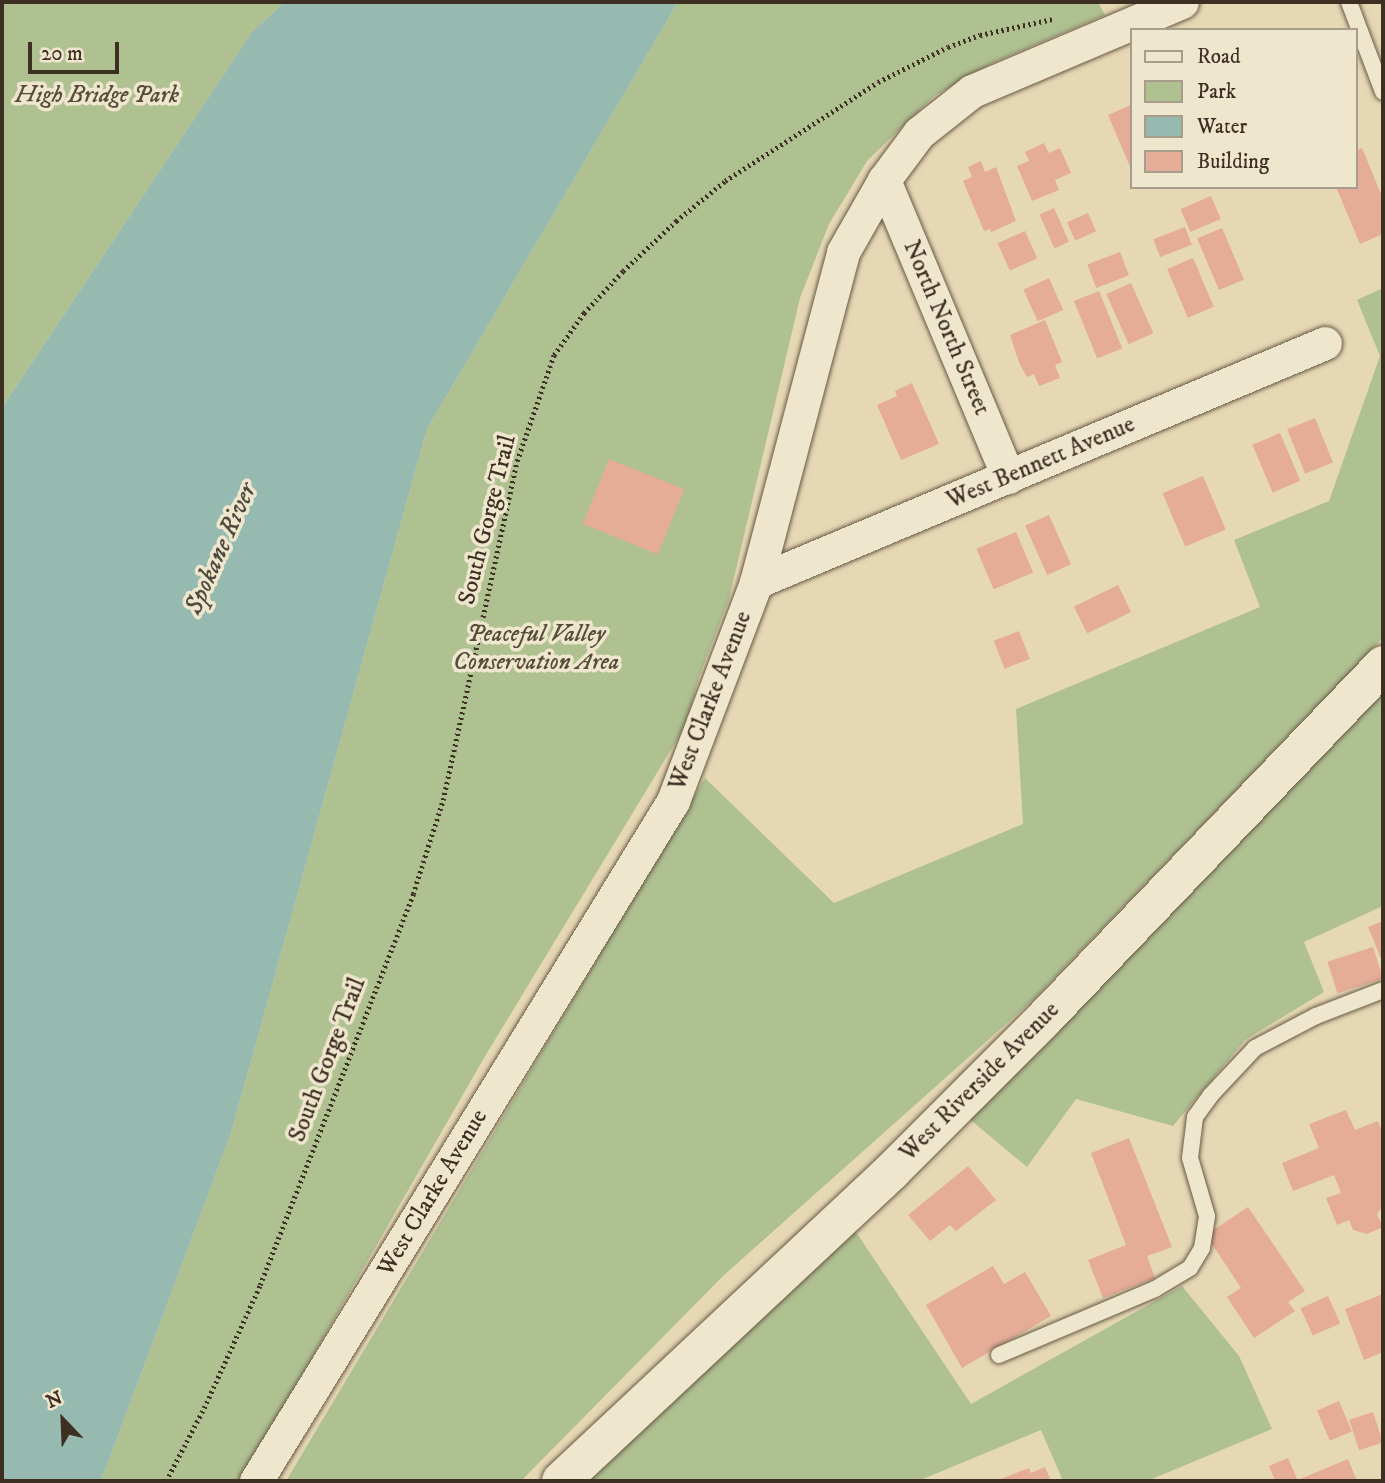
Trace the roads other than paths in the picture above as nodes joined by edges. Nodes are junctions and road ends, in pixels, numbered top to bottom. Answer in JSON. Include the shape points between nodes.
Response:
{"nodes":[{"id":1,"x":1182,"y":2,"type":"edge"},
{"id":2,"x":1349,"y":2,"type":"edge"},
{"id":3,"x":1383,"y":92,"type":"edge"},
{"id":4,"x":884,"y":180,"type":"junction"},
{"id":5,"x":1325,"y":343,"type":"dead end"},
{"id":6,"x":1008,"y":477,"type":"junction"},
{"id":7,"x":756,"y":582,"type":"junction"},
{"id":8,"x":1383,"y":665,"type":"edge"},
{"id":9,"x":1383,"y":990,"type":"edge"},
{"id":10,"x":999,"y":1355,"type":"dead end"},
{"id":11,"x":256,"y":1481,"type":"edge"},
{"id":12,"x":561,"y":1481,"type":"edge"}],
"edges":[{"from":1,"to":4,"type":"street","name":"West Clarke Avenue","via":[[972,91],[919,133]]},
{"from":2,"to":3,"type":"lane"},
{"from":4,"to":6,"type":"street","name":"North North Street"},
{"from":4,"to":7,"type":"street","name":"West Clarke Avenue","via":[[843,252]]},
{"from":5,"to":6,"type":"street","name":"West Bennett Avenue"},
{"from":6,"to":7,"type":"street","name":"West Bennett Avenue"},
{"from":7,"to":11,"type":"street","name":"West Clarke Avenue","via":[[673,801]]},
{"from":8,"to":12,"type":"main road","name":"West Riverside Avenue","via":[[1043,1020],[901,1161]]},
{"from":9,"to":10,"type":"lane","via":[[1316,1016],[1255,1048],[1195,1117],[1190,1158],[1207,1216],[1202,1248],[1190,1268],[1155,1289]]}]}
